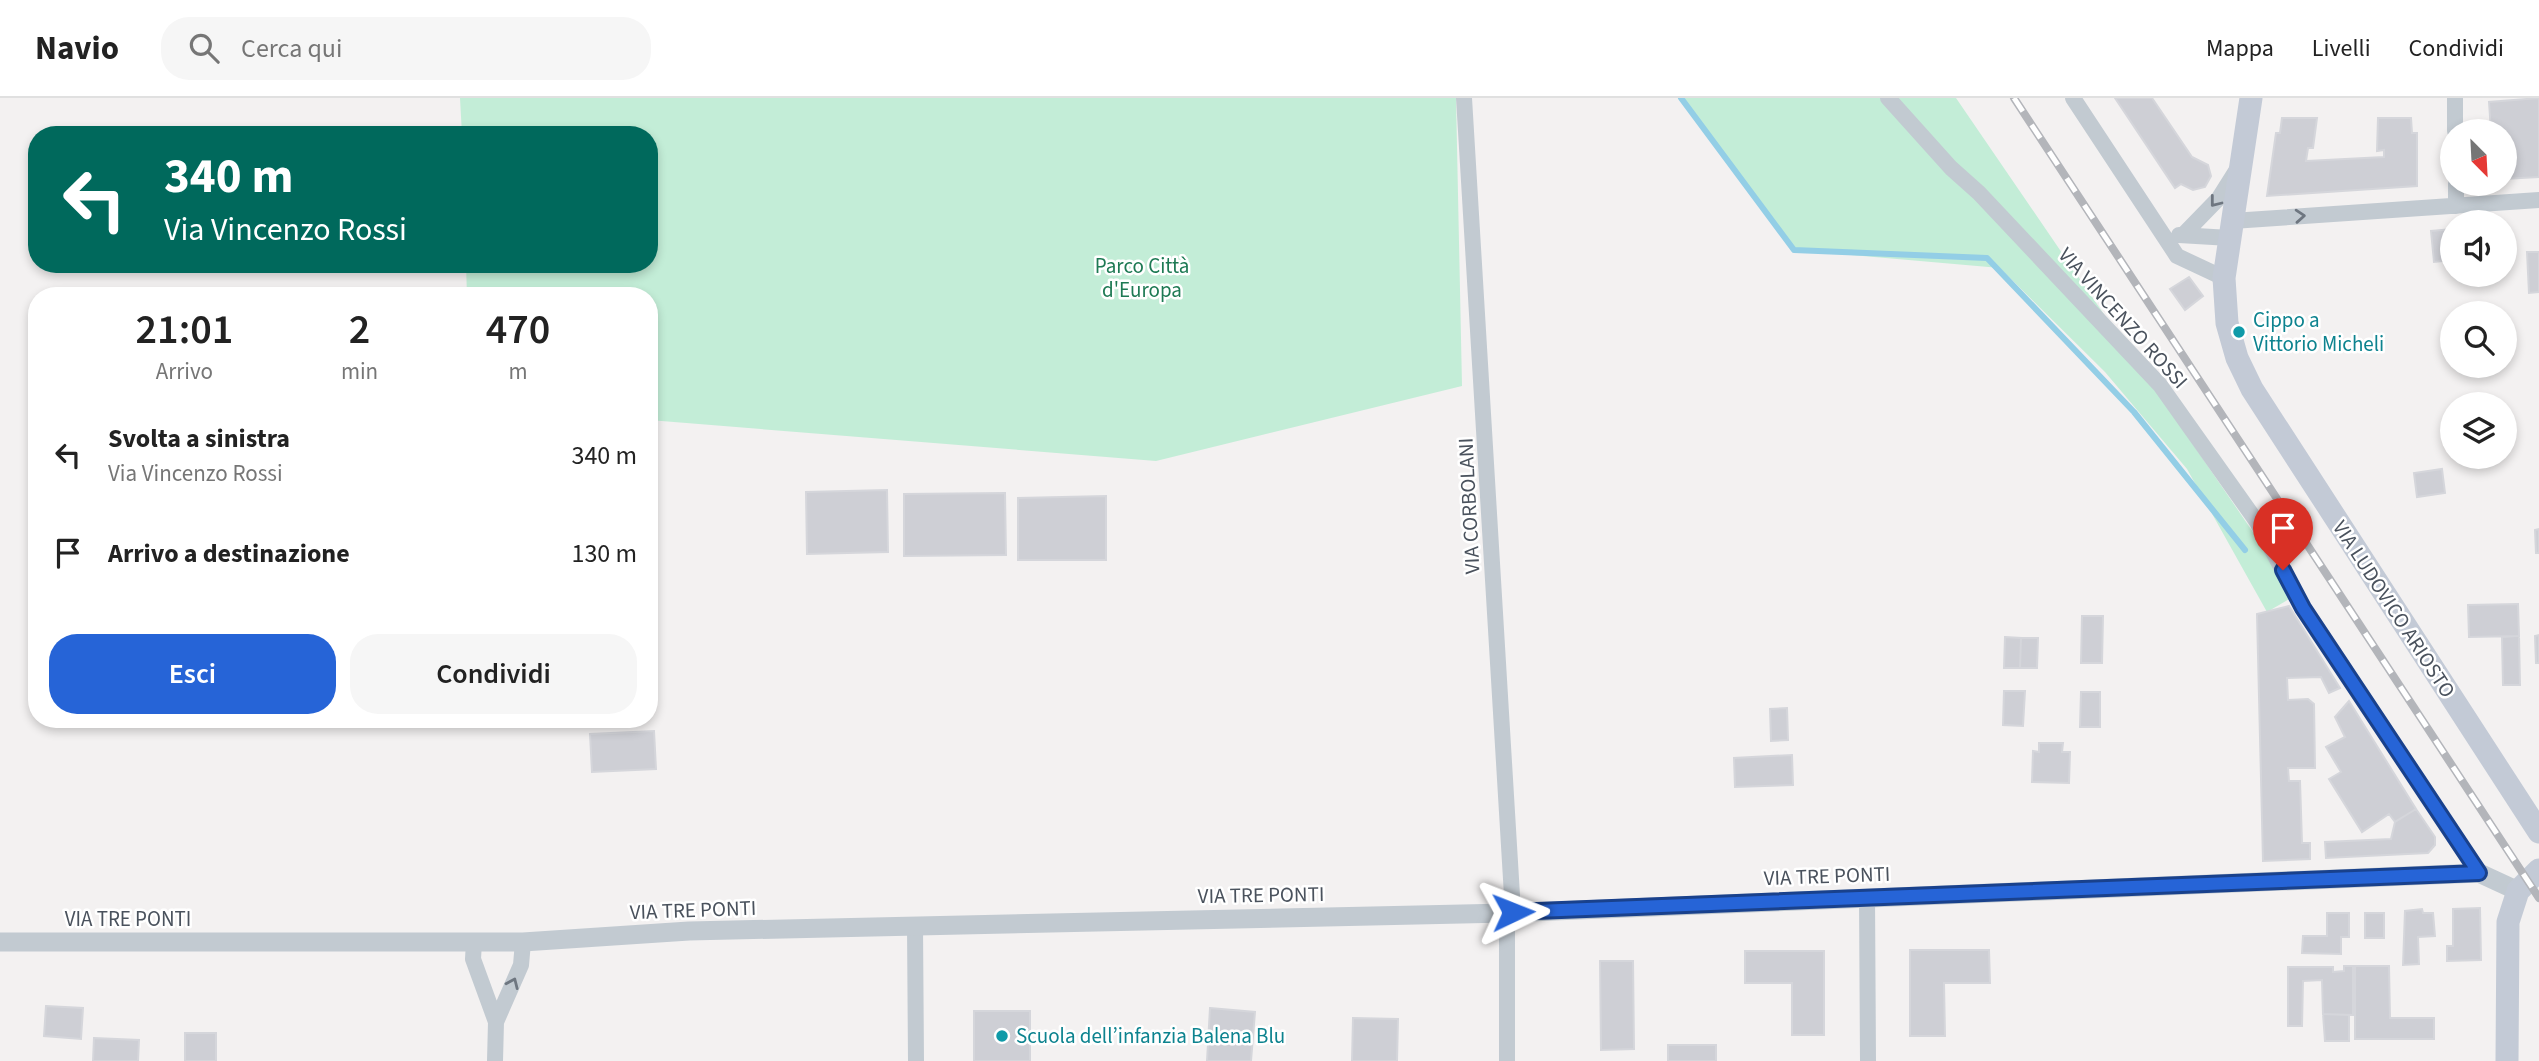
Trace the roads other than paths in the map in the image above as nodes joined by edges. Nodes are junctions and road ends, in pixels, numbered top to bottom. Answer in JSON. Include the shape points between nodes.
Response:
{"nodes":[{"id":1,"x":1464,"y":98,"type":"edge"},
{"id":2,"x":1888,"y":98,"type":"edge"},
{"id":3,"x":2073,"y":98,"type":"edge"},
{"id":4,"x":2251,"y":98,"type":"edge"},
{"id":5,"x":2455,"y":98,"type":"edge"},
{"id":6,"x":2455,"y":119,"type":"edge"},
{"id":7,"x":2241,"y":163,"type":"junction"},
{"id":8,"x":2456,"y":196,"type":"edge"},
{"id":9,"x":2539,"y":200,"type":"edge"},
{"id":10,"x":2456,"y":206,"type":"junction"},
{"id":11,"x":2231,"y":229,"type":"junction"},
{"id":12,"x":2160,"y":232,"type":"junction"},
{"id":13,"x":2183,"y":235,"type":"junction"},
{"id":14,"x":2224,"y":278,"type":"junction"},
{"id":15,"x":2539,"y":832,"type":"edge"},
{"id":16,"x":2479,"y":873,"type":"junction"},
{"id":17,"x":2528,"y":880,"type":"edge"},
{"id":18,"x":1867,"y":897,"type":"junction"},
{"id":19,"x":1510,"y":912,"type":"junction"},
{"id":20,"x":915,"y":926,"type":"junction"},
{"id":21,"x":0,"y":942,"type":"edge"},
{"id":22,"x":474,"y":942,"type":"junction"},
{"id":23,"x":523,"y":942,"type":"junction"},
{"id":24,"x":496,"y":1022,"type":"junction"},
{"id":25,"x":495,"y":1061,"type":"edge"},
{"id":26,"x":916,"y":1061,"type":"edge"},
{"id":27,"x":1507,"y":1061,"type":"edge"},
{"id":28,"x":1868,"y":1061,"type":"edge"},
{"id":29,"x":2507,"y":1061,"type":"edge"}],
"edges":[{"from":1,"to":19,"type":"street","name":"VIA CORBOLANI"},
{"from":2,"to":16,"type":"street","name":"VIA VINCENZO ROSSI","via":[[2160,385],[2257,522],[2303,608]]},
{"from":3,"to":12,"type":"street"},
{"from":4,"to":7,"type":"main road","name":"VIA LUDOVICO ARIOSTO"},
{"from":5,"to":6,"type":"street"},
{"from":7,"to":11,"type":"main road","name":"VIA LUDOVICO ARIOSTO"},
{"from":7,"to":13,"type":"street","one_way":true,"via":[[2219,198]]},
{"from":8,"to":10,"type":"street"},
{"from":9,"to":10,"type":"street"},
{"from":11,"to":10,"type":"street","one_way":true},
{"from":11,"to":13,"type":"street"},
{"from":11,"to":14,"type":"main road","name":"VIA LUDOVICO ARIOSTO"},
{"from":12,"to":13,"type":"street"},
{"from":12,"to":14,"type":"street","via":[[2184,262]]},
{"from":14,"to":15,"type":"main road","name":"VIA LUDOVICO ARIOSTO","via":[[2227,323],[2252,389]]},
{"from":16,"to":17,"type":"street","name":"VIA TRE PONTI"},
{"from":16,"to":18,"type":"street","name":"VIA TRE PONTI"},
{"from":17,"to":29,"type":"main road","via":[[2508,922]]},
{"from":18,"to":19,"type":"street","name":"VIA TRE PONTI"},
{"from":18,"to":28,"type":"street"},
{"from":19,"to":20,"type":"street","name":"VIA TRE PONTI"},
{"from":19,"to":27,"type":"street","name":"VIA CORBOLANI"},
{"from":20,"to":23,"type":"street","name":"VIA TRE PONTI"},
{"from":20,"to":26,"type":"street"},
{"from":21,"to":22,"type":"street","name":"VIA TRE PONTI"},
{"from":22,"to":23,"type":"street","name":"VIA TRE PONTI"},
{"from":22,"to":24,"type":"street","via":[[474,959]]},
{"from":24,"to":23,"type":"street","one_way":true,"via":[[521,965]]},
{"from":24,"to":25,"type":"street"}]}
